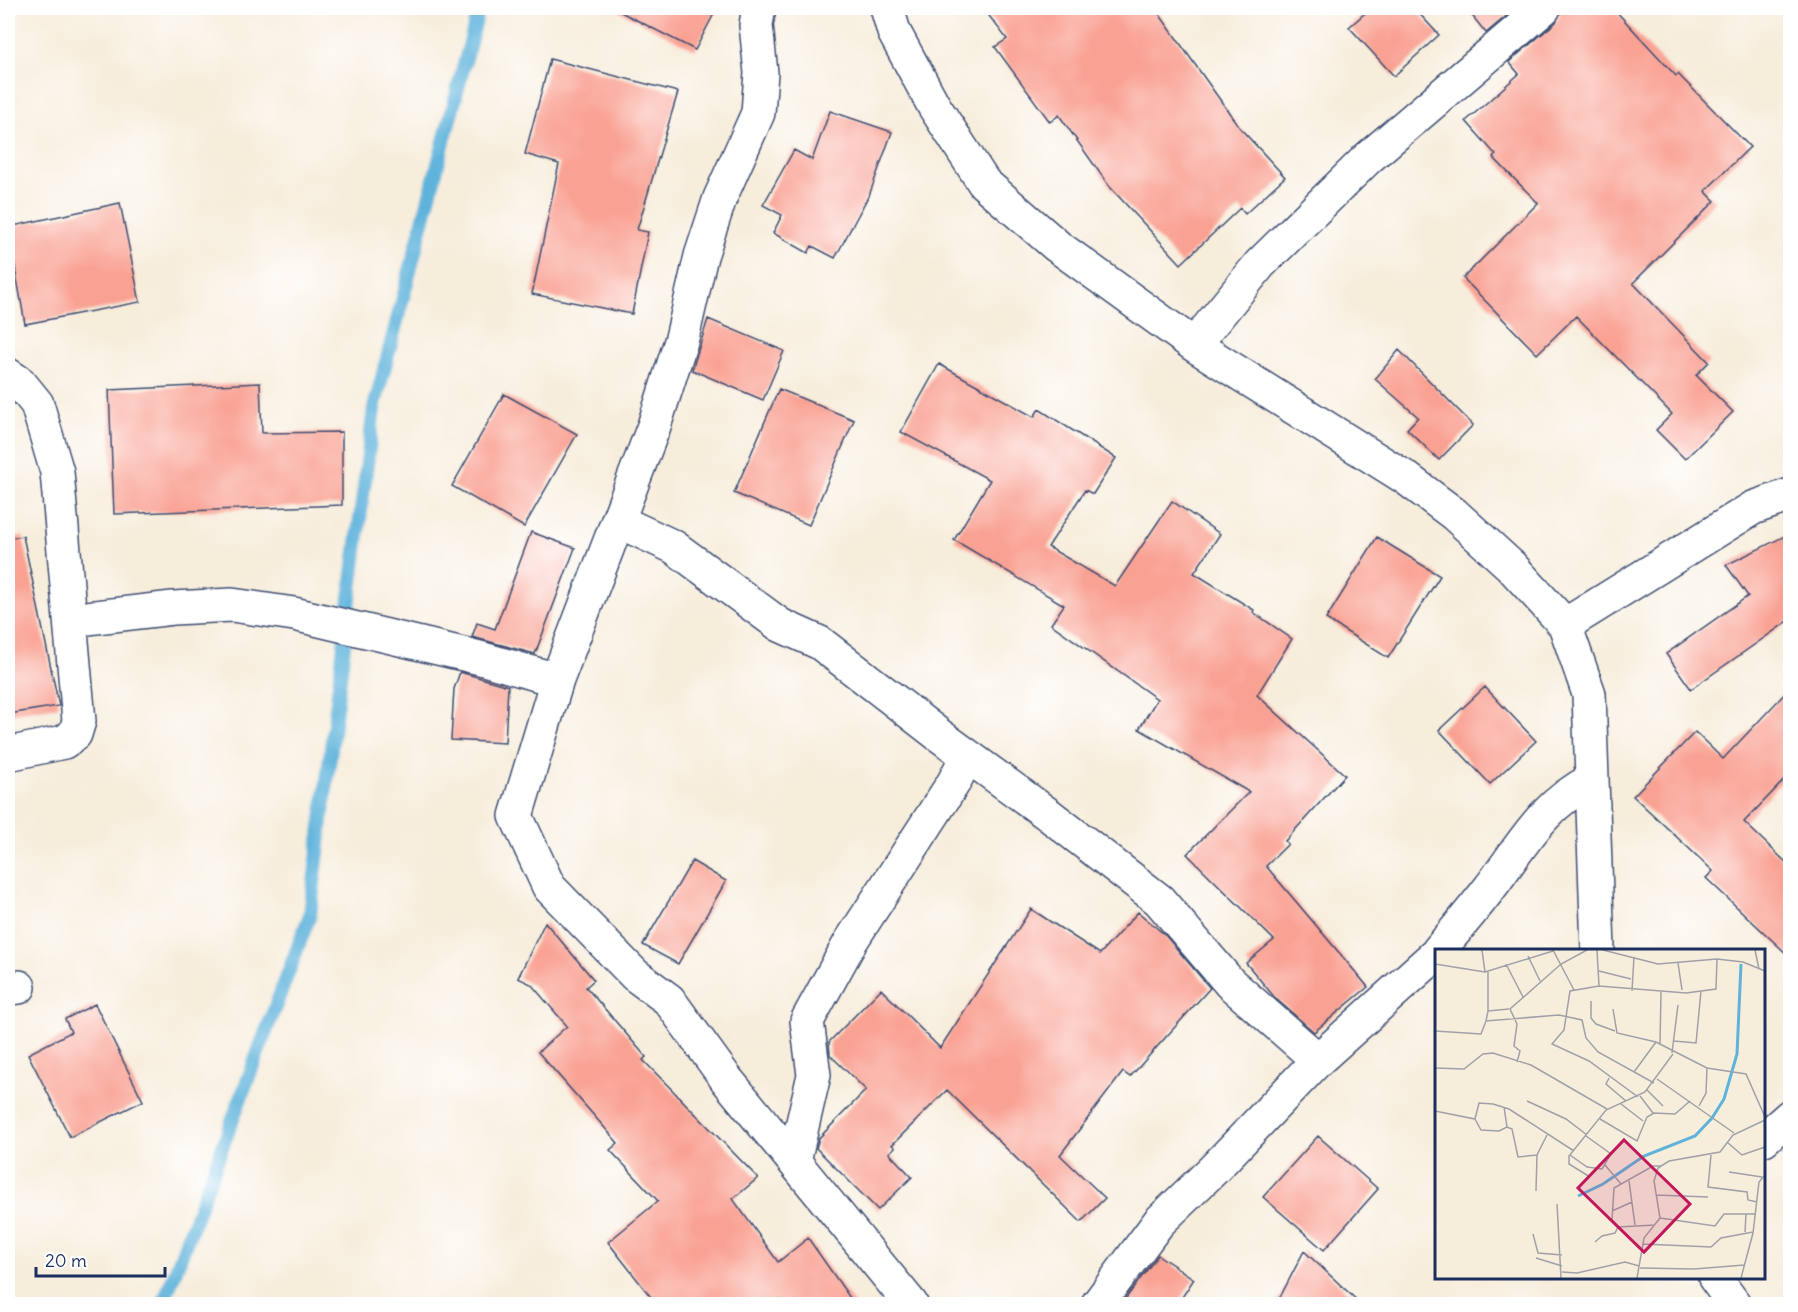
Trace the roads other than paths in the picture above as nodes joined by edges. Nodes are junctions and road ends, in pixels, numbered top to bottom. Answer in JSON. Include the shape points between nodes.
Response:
{"nodes":[{"id":1,"x":759,"y":8,"type":"edge"},
{"id":2,"x":887,"y":8,"type":"edge"},
{"id":3,"x":1544,"y":8,"type":"edge"},
{"id":4,"x":1194,"y":345,"type":"junction"},
{"id":5,"x":8,"y":375,"type":"edge"},
{"id":6,"x":1791,"y":495,"type":"edge"},
{"id":7,"x":618,"y":521,"type":"junction"},
{"id":8,"x":70,"y":620,"type":"junction"},
{"id":9,"x":1565,"y":625,"type":"junction"},
{"id":10,"x":557,"y":680,"type":"junction"},
{"id":11,"x":8,"y":754,"type":"edge"},
{"id":12,"x":967,"y":756,"type":"junction"},
{"id":13,"x":1592,"y":780,"type":"junction"},
{"id":14,"x":1440,"y":949,"type":"edge"},
{"id":15,"x":1598,"y":949,"type":"edge"},
{"id":16,"x":1435,"y":955,"type":"edge"},
{"id":17,"x":1318,"y":1060,"type":"junction"},
{"id":18,"x":1791,"y":1116,"type":"edge"},
{"id":19,"x":1765,"y":1138,"type":"edge"},
{"id":20,"x":794,"y":1161,"type":"junction"},
{"id":21,"x":1716,"y":1279,"type":"edge"},
{"id":22,"x":911,"y":1305,"type":"edge"},
{"id":23,"x":1098,"y":1305,"type":"edge"},
{"id":24,"x":1734,"y":1305,"type":"edge"}],
"edges":[{"from":1,"to":7,"type":"street","via":[[758,112],[720,198],[701,256],[682,338]]},
{"from":2,"to":4,"type":"street","via":[[894,32],[934,106],[984,183],[1057,246]]},
{"from":3,"to":4,"type":"street","via":[[1368,158],[1260,264]]},
{"from":4,"to":9,"type":"street","via":[[1406,478],[1454,514],[1511,566]]},
{"from":5,"to":8,"type":"street","via":[[37,404],[47,431],[57,472]]},
{"from":6,"to":9,"type":"street","via":[[1753,508]]},
{"from":7,"to":10,"type":"street"},
{"from":7,"to":12,"type":"street","via":[[674,547],[780,625],[820,643]]},
{"from":8,"to":10,"type":"street","via":[[232,605],[317,619]]},
{"from":8,"to":11,"type":"street","via":[[79,721],[75,734],[64,742]]},
{"from":9,"to":13,"type":"street","via":[[1589,694]]},
{"from":10,"to":20,"type":"street","via":[[516,816],[549,887],[635,975],[669,1000],[727,1080]]},
{"from":12,"to":17,"type":"street","via":[[1159,900],[1230,983]]},
{"from":12,"to":20,"type":"street","via":[[851,941],[807,1021],[814,1075]]},
{"from":13,"to":14,"type":"street","via":[[1573,790],[1539,820]]},
{"from":13,"to":15,"type":"street"},
{"from":16,"to":17,"type":"street"},
{"from":17,"to":23,"type":"street","via":[[1159,1222]]},
{"from":18,"to":19,"type":"street"},
{"from":20,"to":22,"type":"street"},
{"from":21,"to":24,"type":"street"}]}
